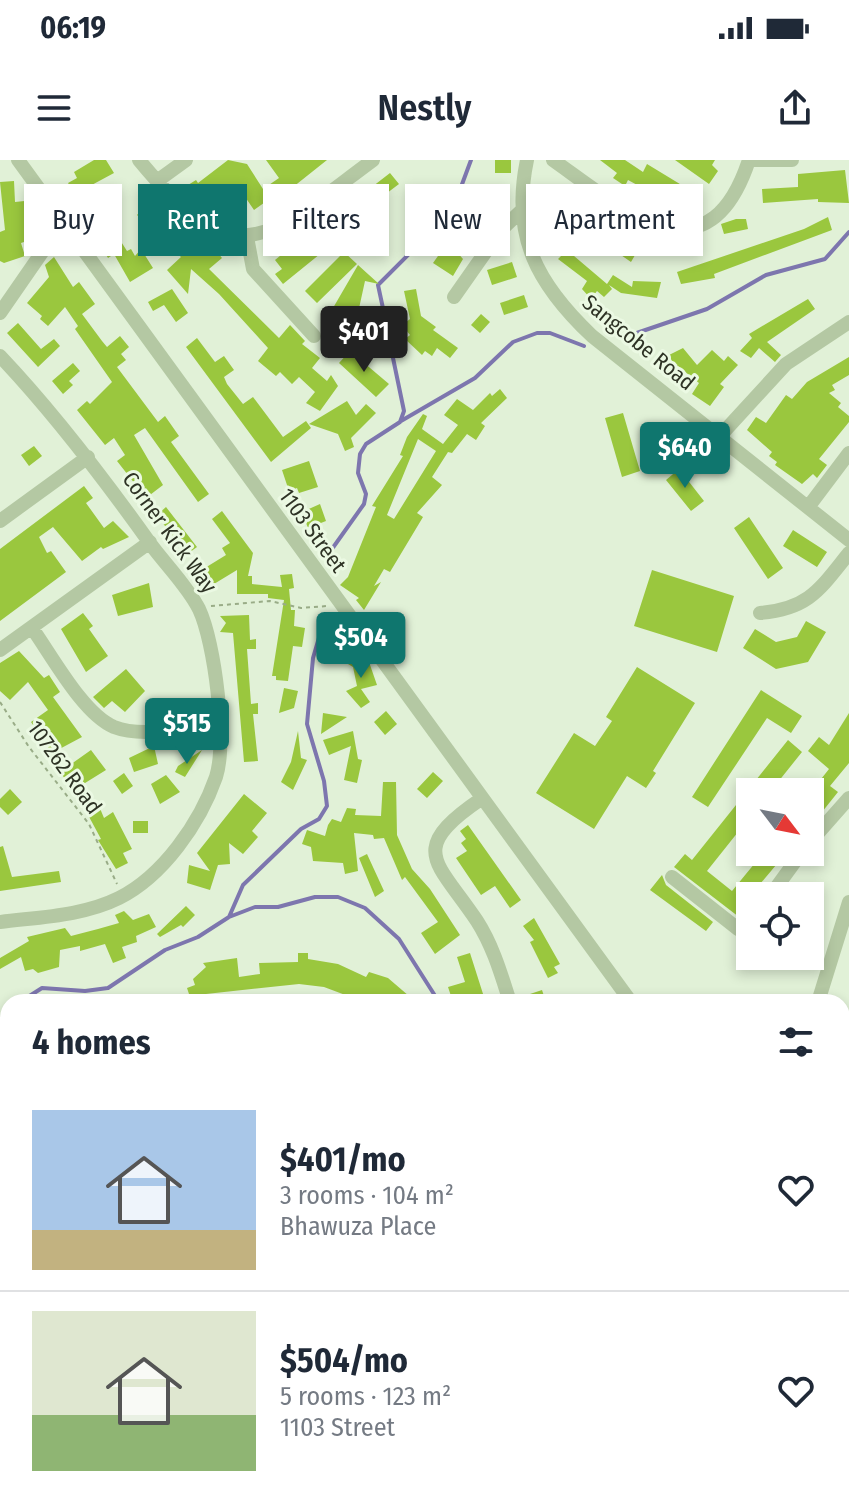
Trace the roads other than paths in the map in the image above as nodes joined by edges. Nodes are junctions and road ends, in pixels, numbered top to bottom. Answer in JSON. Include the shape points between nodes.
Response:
{"nodes":[{"id":1,"x":18,"y":160,"type":"edge"},
{"id":2,"x":139,"y":160,"type":"edge"},
{"id":3,"x":186,"y":160,"type":"edge"},
{"id":4,"x":373,"y":160,"type":"edge"},
{"id":5,"x":527,"y":160,"type":"edge"},
{"id":6,"x":553,"y":160,"type":"edge"},
{"id":7,"x":749,"y":160,"type":"edge"},
{"id":8,"x":792,"y":160,"type":"edge"},
{"id":9,"x":157,"y":181,"type":"junction"},
{"id":10,"x":35,"y":184,"type":"edge"},
{"id":11,"x":160,"y":184,"type":"edge"},
{"id":12,"x":521,"y":211,"type":"junction"},
{"id":13,"x":247,"y":237,"type":"joint"},
{"id":14,"x":39,"y":256,"type":"edge"},
{"id":15,"x":88,"y":256,"type":"edge"},
{"id":16,"x":454,"y":297,"type":"dead end"},
{"id":17,"x":0,"y":313,"type":"edge"},
{"id":18,"x":849,"y":322,"type":"edge"},
{"id":19,"x":314,"y":336,"type":"dead end"},
{"id":20,"x":0,"y":356,"type":"edge"},
{"id":21,"x":720,"y":436,"type":"junction"},
{"id":22,"x":849,"y":453,"type":"edge"},
{"id":23,"x":88,"y":457,"type":"junction"},
{"id":24,"x":809,"y":506,"type":"junction"},
{"id":25,"x":0,"y":521,"type":"edge"},
{"id":26,"x":849,"y":540,"type":"edge"},
{"id":27,"x":150,"y":542,"type":"junction"},
{"id":28,"x":849,"y":553,"type":"edge"},
{"id":29,"x":760,"y":613,"type":"dead end"},
{"id":30,"x":32,"y":628,"type":"junction"},
{"id":31,"x":0,"y":650,"type":"edge"},
{"id":32,"x":219,"y":723,"type":"junction"},
{"id":33,"x":849,"y":798,"type":"edge"},
{"id":34,"x":481,"y":799,"type":"junction"},
{"id":35,"x":824,"y":826,"type":"edge"},
{"id":36,"x":672,"y":877,"type":"dead end"},
{"id":37,"x":849,"y":902,"type":"edge"},
{"id":38,"x":0,"y":922,"type":"edge"},
{"id":39,"x":736,"y":927,"type":"edge"},
{"id":40,"x":507,"y":994,"type":"edge"},
{"id":41,"x":625,"y":994,"type":"edge"},
{"id":42,"x":820,"y":994,"type":"edge"}],
"edges":[{"from":1,"to":10,"type":"street","name":"1103 Street"},
{"from":2,"to":9,"type":"street"},
{"from":3,"to":9,"type":"street"},
{"from":4,"to":13,"type":"street","via":[[292,220]]},
{"from":5,"to":12,"type":"street","name":"Sangcobe Road"},
{"from":6,"to":7,"type":"street","via":[[636,219],[682,229],[711,219],[723,208],[736,194]]},
{"from":7,"to":8,"type":"street"},
{"from":9,"to":11,"type":"street"},
{"from":12,"to":16,"type":"street","via":[[501,230]]},
{"from":12,"to":21,"type":"street","name":"Sangcobe Road","via":[[533,261],[555,299],[592,336]]},
{"from":13,"to":19,"type":"street","via":[[253,269]]},
{"from":14,"to":17,"type":"street"},
{"from":15,"to":34,"type":"street","name":"1103 Street"},
{"from":18,"to":21,"type":"street","via":[[786,364]]},
{"from":20,"to":23,"type":"street","name":"Corner Kick Way"},
{"from":21,"to":24,"type":"street","name":"Sangcobe Road"},
{"from":22,"to":24,"type":"street"},
{"from":23,"to":25,"type":"street"},
{"from":23,"to":27,"type":"street","name":"Corner Kick Way"},
{"from":24,"to":26,"type":"street","name":"Sangcobe Road"},
{"from":27,"to":30,"type":"street"},
{"from":27,"to":32,"type":"street","name":"Corner Kick Way","via":[[198,606],[210,638]]},
{"from":28,"to":29,"type":"street","via":[[805,602]]},
{"from":30,"to":31,"type":"street"},
{"from":30,"to":32,"type":"street","via":[[81,697],[114,727],[148,731]]},
{"from":32,"to":38,"type":"street","name":"Corner Kick Way","via":[[220,758],[206,798],[162,865],[122,896],[83,911]]},
{"from":33,"to":35,"type":"street"},
{"from":34,"to":40,"type":"street","via":[[444,827],[434,856],[440,873],[487,939]]},
{"from":34,"to":41,"type":"street","name":"1103 Street"},
{"from":36,"to":39,"type":"street"},
{"from":37,"to":42,"type":"street"}]}
